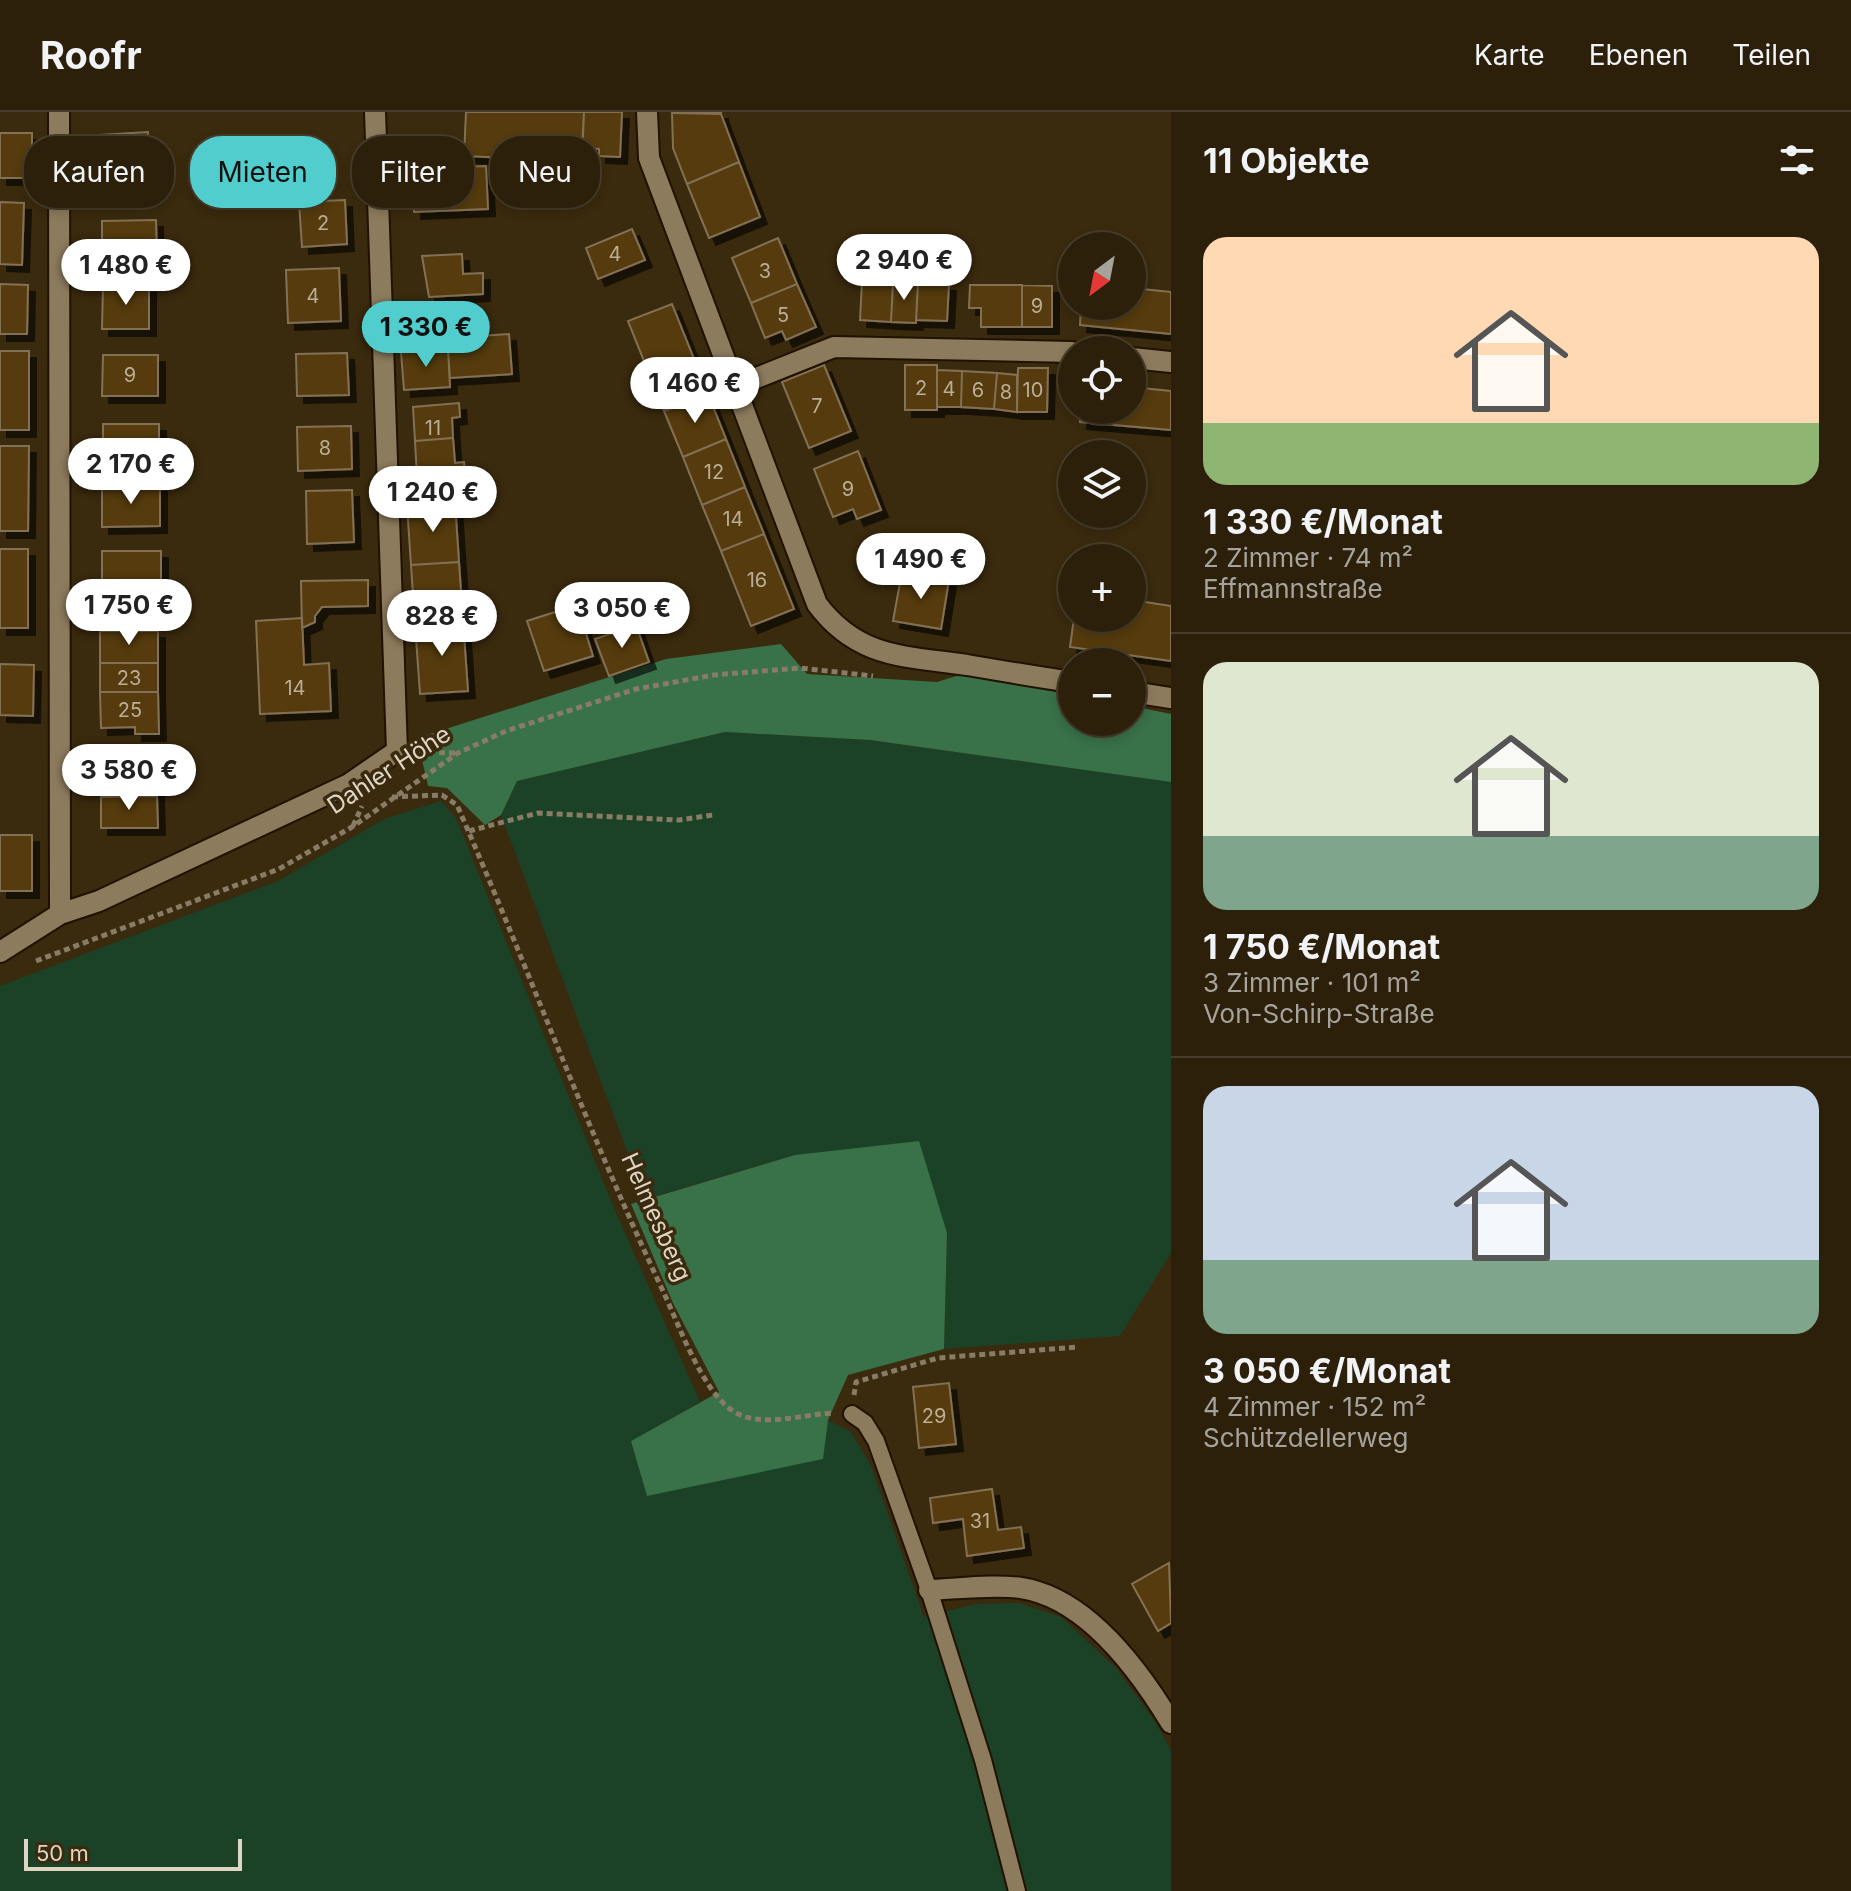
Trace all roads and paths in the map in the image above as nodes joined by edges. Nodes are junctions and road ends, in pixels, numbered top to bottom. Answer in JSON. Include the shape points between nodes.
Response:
{"nodes":[{"id":1,"x":59,"y":112,"type":"edge"},
{"id":2,"x":375,"y":112,"type":"edge"},
{"id":3,"x":647,"y":112,"type":"edge"},
{"id":4,"x":1058,"y":352,"type":"edge"},
{"id":5,"x":1146,"y":359,"type":"edge"},
{"id":6,"x":1171,"y":362,"type":"edge"},
{"id":7,"x":734,"y":387,"type":"junction"},
{"id":8,"x":889,"y":666,"type":"junction"},
{"id":9,"x":1058,"y":681,"type":"edge"},
{"id":10,"x":1146,"y":694,"type":"edge"},
{"id":11,"x":1171,"y":698,"type":"edge"},
{"id":12,"x":397,"y":751,"type":"junction"},
{"id":13,"x":458,"y":753,"type":"junction"},
{"id":14,"x":392,"y":797,"type":"junction"},
{"id":15,"x":713,"y":815,"type":"dead end"},
{"id":16,"x":469,"y":831,"type":"junction"},
{"id":17,"x":60,"y":914,"type":"junction"},
{"id":18,"x":0,"y":952,"type":"edge"},
{"id":19,"x":24,"y":965,"type":"dead end"},
{"id":20,"x":1078,"y":1347,"type":"dead end"},
{"id":21,"x":852,"y":1414,"type":"junction"},
{"id":22,"x":929,"y":1590,"type":"junction"},
{"id":23,"x":1171,"y":1723,"type":"edge"},
{"id":24,"x":1017,"y":1891,"type":"edge"}],
"edges":[{"from":1,"to":17,"type":"street"},
{"from":2,"to":12,"type":"street"},
{"from":3,"to":7,"type":"street","via":[[649,158]]},
{"from":4,"to":7,"type":"street","via":[[834,347]]},
{"from":5,"to":6,"type":"street"},
{"from":7,"to":8,"type":"street","via":[[817,604],[829,620]]},
{"from":8,"to":9,"type":"street"},
{"from":8,"to":13,"type":"path","name":"Dahler Höhe","via":[[714,675],[636,689],[506,731]]},
{"from":10,"to":11,"type":"street"},
{"from":12,"to":13,"type":"path"},
{"from":12,"to":17,"type":"street","name":"Dahler Höhe","via":[[349,784],[99,901]]},
{"from":13,"to":14,"type":"path","name":"Dahler Höhe"},
{"from":14,"to":16,"type":"path","name":"Helmesberg","via":[[442,795],[457,805]]},
{"from":14,"to":19,"type":"path","name":"Dahler Höhe","via":[[279,869]]},
{"from":15,"to":16,"type":"path","via":[[679,820],[538,813]]},
{"from":16,"to":21,"type":"path","name":"Helmesberg","via":[[606,1165],[714,1391],[744,1418]]},
{"from":17,"to":18,"type":"street","name":"Dahler Höhe"},
{"from":20,"to":21,"type":"path","via":[[938,1358],[856,1382]]},
{"from":21,"to":22,"type":"lane","via":[[876,1441]]},
{"from":22,"to":23,"type":"street","via":[[1022,1588],[1079,1612],[1131,1663]]},
{"from":22,"to":24,"type":"lane","via":[[983,1760]]}]}
